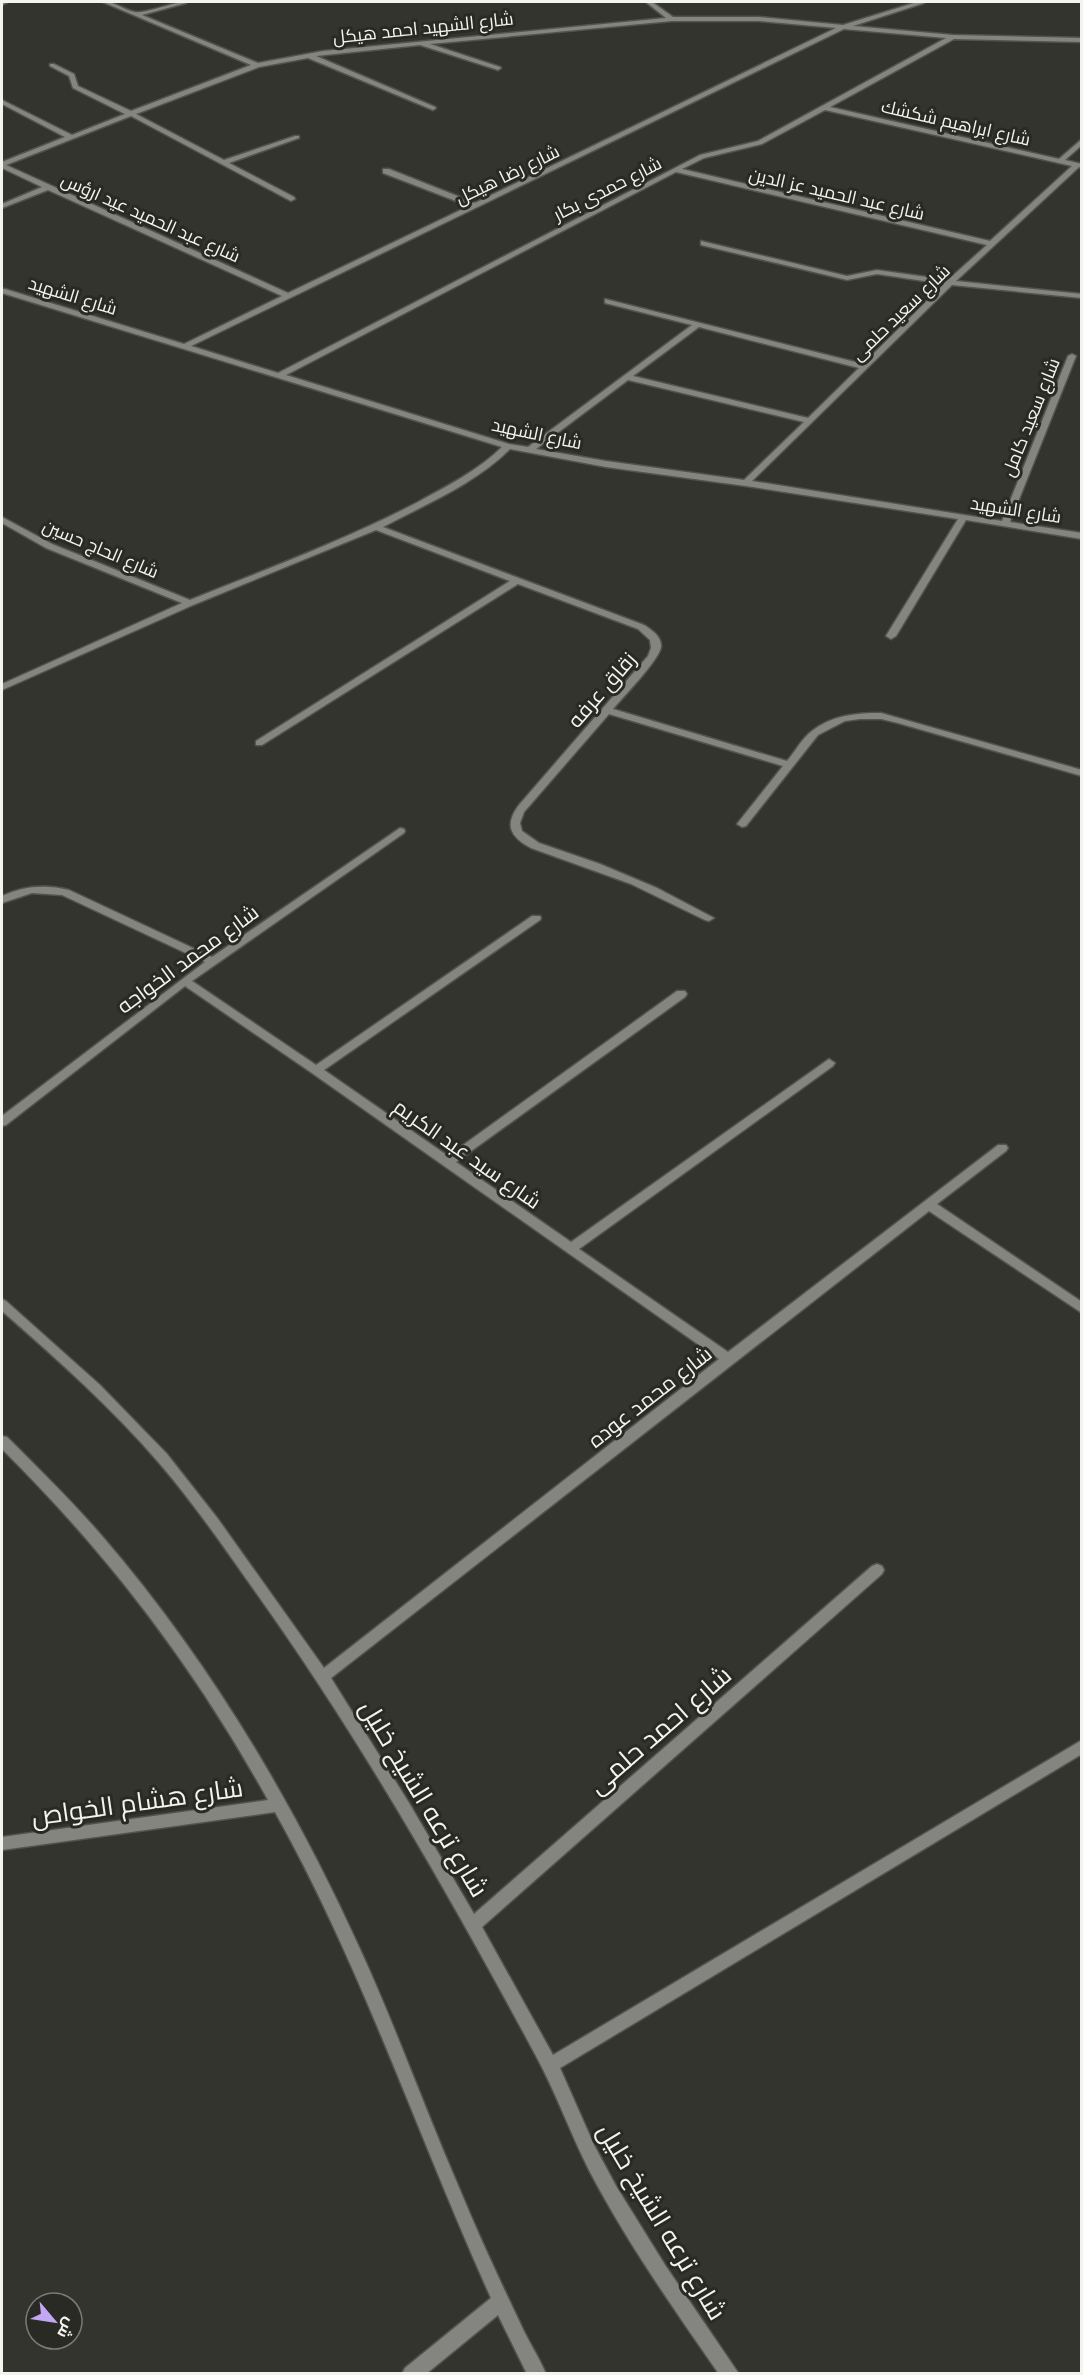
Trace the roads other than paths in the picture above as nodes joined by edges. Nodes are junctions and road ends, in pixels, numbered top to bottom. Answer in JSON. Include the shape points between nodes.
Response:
{"nodes":[{"id":1,"x":106,"y":2,"type":"edge"},
{"id":2,"x":184,"y":2,"type":"edge"},
{"id":3,"x":649,"y":2,"type":"edge"},
{"id":4,"x":922,"y":2,"type":"edge"},
{"id":5,"x":137,"y":15,"type":"junction"},
{"id":6,"x":672,"y":19,"type":"junction"},
{"id":7,"x":843,"y":27,"type":"junction"},
{"id":8,"x":954,"y":37,"type":"junction"},
{"id":9,"x":1082,"y":40,"type":"edge"},
{"id":10,"x":418,"y":42,"type":"junction"},
{"id":11,"x":306,"y":55,"type":"junction"},
{"id":12,"x":52,"y":65,"type":"dead end"},
{"id":13,"x":257,"y":65,"type":"junction"},
{"id":14,"x":498,"y":68,"type":"dead end"},
{"id":15,"x":2,"y":102,"type":"edge"},
{"id":16,"x":433,"y":108,"type":"dead end"},
{"id":17,"x":824,"y":108,"type":"junction"},
{"id":18,"x":131,"y":114,"type":"junction"},
{"id":19,"x":71,"y":137,"type":"junction"},
{"id":20,"x":297,"y":137,"type":"dead end"},
{"id":21,"x":1082,"y":141,"type":"edge"},
{"id":22,"x":2,"y":156,"type":"edge"},
{"id":23,"x":11,"y":160,"type":"junction"},
{"id":24,"x":1060,"y":161,"type":"junction"},
{"id":25,"x":223,"y":163,"type":"junction"},
{"id":26,"x":2,"y":165,"type":"edge"},
{"id":27,"x":1079,"y":166,"type":"edge"},
{"id":28,"x":675,"y":170,"type":"junction"},
{"id":29,"x":386,"y":171,"type":"dead end"},
{"id":30,"x":48,"y":187,"type":"junction"},
{"id":31,"x":291,"y":199,"type":"dead end"},
{"id":32,"x":2,"y":206,"type":"edge"},
{"id":33,"x":476,"y":206,"type":"junction"},
{"id":34,"x":704,"y":243,"type":"dead end"},
{"id":35,"x":992,"y":244,"type":"junction"},
{"id":36,"x":950,"y":283,"type":"junction"},
{"id":37,"x":2,"y":291,"type":"edge"},
{"id":38,"x":288,"y":296,"type":"junction"},
{"id":39,"x":1082,"y":296,"type":"edge"},
{"id":40,"x":608,"y":301,"type":"dead end"},
{"id":41,"x":698,"y":324,"type":"junction"},
{"id":42,"x":184,"y":347,"type":"junction"},
{"id":43,"x":1072,"y":356,"type":"dead end"},
{"id":44,"x":864,"y":367,"type":"junction"},
{"id":45,"x":278,"y":376,"type":"junction"},
{"id":46,"x":627,"y":377,"type":"junction"},
{"id":47,"x":810,"y":421,"type":"junction"},
{"id":48,"x":508,"y":446,"type":"junction"},
{"id":49,"x":528,"y":451,"type":"junction"},
{"id":50,"x":746,"y":483,"type":"junction"},
{"id":51,"x":963,"y":518,"type":"junction"},
{"id":52,"x":3,"y":522,"type":"edge"},
{"id":53,"x":1005,"y":524,"type":"junction"},
{"id":54,"x":376,"y":527,"type":"junction"},
{"id":55,"x":1082,"y":536,"type":"edge"},
{"id":56,"x":517,"y":580,"type":"junction"},
{"id":57,"x":190,"y":603,"type":"junction"},
{"id":58,"x":891,"y":636,"type":"dead end"},
{"id":59,"x":2,"y":687,"type":"edge"},
{"id":60,"x":607,"y":710,"type":"junction"},
{"id":61,"x":260,"y":743,"type":"dead end"},
{"id":62,"x":790,"y":765,"type":"junction"},
{"id":63,"x":1082,"y":772,"type":"edge"},
{"id":64,"x":742,"y":824,"type":"dead end"},
{"id":65,"x":400,"y":831,"type":"dead end"},
{"id":66,"x":2,"y":900,"type":"edge"},
{"id":67,"x":536,"y":918,"type":"dead end"},
{"id":68,"x":709,"y":918,"type":"dead end"},
{"id":69,"x":214,"y":962,"type":"junction"},
{"id":70,"x":185,"y":981,"type":"junction"},
{"id":71,"x":681,"y":994,"type":"dead end"},
{"id":72,"x":829,"y":1063,"type":"dead end"},
{"id":73,"x":316,"y":1070,"type":"junction"},
{"id":74,"x":2,"y":1122,"type":"edge"},
{"id":75,"x":1002,"y":1148,"type":"dead end"},
{"id":76,"x":448,"y":1162,"type":"junction"},
{"id":77,"x":928,"y":1205,"type":"junction"},
{"id":78,"x":570,"y":1249,"type":"junction"},
{"id":79,"x":2,"y":1304,"type":"edge"},
{"id":80,"x":1082,"y":1309,"type":"edge"},
{"id":81,"x":728,"y":1359,"type":"junction"},
{"id":82,"x":2,"y":1441,"type":"edge"},
{"id":83,"x":878,"y":1570,"type":"dead end"},
{"id":84,"x":322,"y":1677,"type":"junction"},
{"id":85,"x":1082,"y":1746,"type":"edge"},
{"id":86,"x":280,"y":1805,"type":"junction"},
{"id":87,"x":2,"y":1844,"type":"edge"},
{"id":88,"x":473,"y":1924,"type":"junction"},
{"id":89,"x":550,"y":2065,"type":"junction"},
{"id":90,"x":501,"y":2301,"type":"junction"},
{"id":91,"x":411,"y":2373,"type":"edge"},
{"id":92,"x":537,"y":2373,"type":"edge"},
{"id":93,"x":730,"y":2373,"type":"edge"}],
"edges":[{"from":1,"to":5,"type":"street"},
{"from":2,"to":5,"type":"street"},
{"from":3,"to":6,"type":"street"},
{"from":4,"to":7,"type":"street"},
{"from":5,"to":13,"type":"street"},
{"from":6,"to":7,"type":"street","name":"شارع الشهيد احمد هيكل","via":[[759,19]]},
{"from":6,"to":10,"type":"street","name":"شارع الشهيد احمد هيكل"},
{"from":7,"to":8,"type":"street","name":"شارع الشهيد احمد هيكل"},
{"from":7,"to":33,"type":"street","name":"شارع رضا هيكل"},
{"from":8,"to":9,"type":"street","name":"شارع الشهيد احمد هيكل"},
{"from":8,"to":17,"type":"street","name":"شارع حمدى بكار"},
{"from":10,"to":11,"type":"street","name":"شارع الشهيد احمد هيكل"},
{"from":10,"to":14,"type":"street"},
{"from":11,"to":13,"type":"street","name":"شارع الشهيد احمد هيكل"},
{"from":11,"to":16,"type":"street"},
{"from":12,"to":18,"type":"street","via":[[72,75],[75,87]]},
{"from":13,"to":18,"type":"street","name":"شارع الشهيد احمد هيكل"},
{"from":15,"to":19,"type":"street"},
{"from":17,"to":24,"type":"street","name":"شارع ابراهيم شكشك"},
{"from":17,"to":28,"type":"street","name":"شارع حمدى بكار","via":[[760,142],[715,152]]},
{"from":18,"to":19,"type":"street","name":"شارع الشهيد احمد هيكل"},
{"from":18,"to":25,"type":"street"},
{"from":19,"to":23,"type":"street","name":"شارع الشهيد احمد هيكل"},
{"from":20,"to":25,"type":"street"},
{"from":21,"to":24,"type":"street"},
{"from":22,"to":23,"type":"street"},
{"from":23,"to":26,"type":"street","name":"شارع الشهيد احمد هيكل"},
{"from":24,"to":27,"type":"street","name":"شارع ابراهيم شكشك"},
{"from":25,"to":31,"type":"street"},
{"from":26,"to":30,"type":"street","name":"شارع عبد الحميد عيد ارؤس"},
{"from":27,"to":35,"type":"street","name":"شارع سعيد حلمى"},
{"from":28,"to":35,"type":"street","name":"شارع عبد الحميد عز الدين"},
{"from":28,"to":45,"type":"street","name":"شارع حمدى بكار"},
{"from":29,"to":33,"type":"street"},
{"from":30,"to":32,"type":"street"},
{"from":30,"to":38,"type":"street","name":"شارع عبد الحميد عيد ارؤس"},
{"from":33,"to":38,"type":"street","name":"شارع رضا هيكل"},
{"from":34,"to":36,"type":"street","via":[[847,278],[877,272]]},
{"from":35,"to":36,"type":"street","name":"شارع سعيد حلمى"},
{"from":36,"to":39,"type":"street"},
{"from":36,"to":44,"type":"street","name":"شارع سعيد حلمى"},
{"from":37,"to":42,"type":"street","name":"شارع الشهيد"},
{"from":38,"to":42,"type":"street","name":"شارع رضا هيكل"},
{"from":40,"to":41,"type":"street"},
{"from":41,"to":44,"type":"street"},
{"from":41,"to":46,"type":"street"},
{"from":42,"to":45,"type":"street","name":"شارع الشهيد"},
{"from":43,"to":53,"type":"street","name":"شارع سعيد كامل"},
{"from":44,"to":47,"type":"street","name":"شارع سعيد حلمى"},
{"from":45,"to":48,"type":"street","name":"شارع الشهيد"},
{"from":46,"to":47,"type":"street"},
{"from":46,"to":49,"type":"street"},
{"from":47,"to":50,"type":"street","name":"شارع سعيد حلمى"},
{"from":48,"to":49,"type":"street","name":"شارع الشهيد"},
{"from":48,"to":54,"type":"street","via":[[493,461],[443,492]]},
{"from":49,"to":50,"type":"street","name":"شارع الشهيد"},
{"from":50,"to":51,"type":"street","name":"شارع الشهيد"},
{"from":51,"to":53,"type":"street","name":"شارع الشهيد"},
{"from":51,"to":58,"type":"street"},
{"from":52,"to":57,"type":"street","name":"شارع الحاج حسين","via":[[49,546]]},
{"from":53,"to":55,"type":"street","name":"شارع الشهيد"},
{"from":54,"to":56,"type":"street","name":"زقاق عرفه"},
{"from":54,"to":57,"type":"street"},
{"from":56,"to":60,"type":"street","name":"زقاق عرفه","via":[[651,633],[657,649]]},
{"from":56,"to":61,"type":"street"},
{"from":57,"to":59,"type":"street"},
{"from":60,"to":62,"type":"street"},
{"from":60,"to":68,"type":"street","name":"زقاق عرفه","via":[[516,816],[517,832],[535,845],[636,881]]},
{"from":62,"to":63,"type":"street","via":[[816,733],[827,727],[842,719],[881,716]]},
{"from":62,"to":64,"type":"street"},
{"from":65,"to":69,"type":"street","name":"شارع محمد الخواجه"},
{"from":66,"to":69,"type":"street","via":[[32,889],[65,892]]},
{"from":67,"to":73,"type":"street"},
{"from":69,"to":70,"type":"street","name":"شارع محمد الخواجه"},
{"from":70,"to":73,"type":"street","name":"شارع سيد عبد الكريم"},
{"from":70,"to":74,"type":"street","name":"شارع محمد الخواجه"},
{"from":71,"to":76,"type":"street"},
{"from":72,"to":78,"type":"street"},
{"from":73,"to":76,"type":"street","name":"شارع سيد عبد الكريم"},
{"from":75,"to":77,"type":"street","name":"شارع محمد عوده"},
{"from":76,"to":78,"type":"street","name":"شارع سيد عبد الكريم"},
{"from":77,"to":80,"type":"street"},
{"from":77,"to":81,"type":"street","name":"شارع محمد عوده"},
{"from":78,"to":81,"type":"street","name":"شارع سيد عبد الكريم"},
{"from":79,"to":84,"type":"street","name":"شارع ترعه الشيخ خليل","via":[[75,1367],[151,1445],[219,1531]]},
{"from":81,"to":84,"type":"street","name":"شارع محمد عوده"},
{"from":82,"to":86,"type":"street","via":[[46,1482],[113,1558],[172,1635]]},
{"from":83,"to":88,"type":"street","name":"شارع احمد حلمى"},
{"from":84,"to":88,"type":"street","name":"شارع ترعه الشيخ خليل","via":[[410,1814]]},
{"from":85,"to":89,"type":"street"},
{"from":86,"to":87,"type":"street","name":"شارع هشام الخواص"},
{"from":86,"to":90,"type":"street","via":[[356,1956],[462,2216]]},
{"from":88,"to":89,"type":"street","name":"شارع ترعه الشيخ خليل"},
{"from":89,"to":93,"type":"street","name":"شارع ترعه الشيخ خليل","via":[[595,2164],[667,2285]]},
{"from":90,"to":91,"type":"street"},
{"from":90,"to":92,"type":"street"}]}
